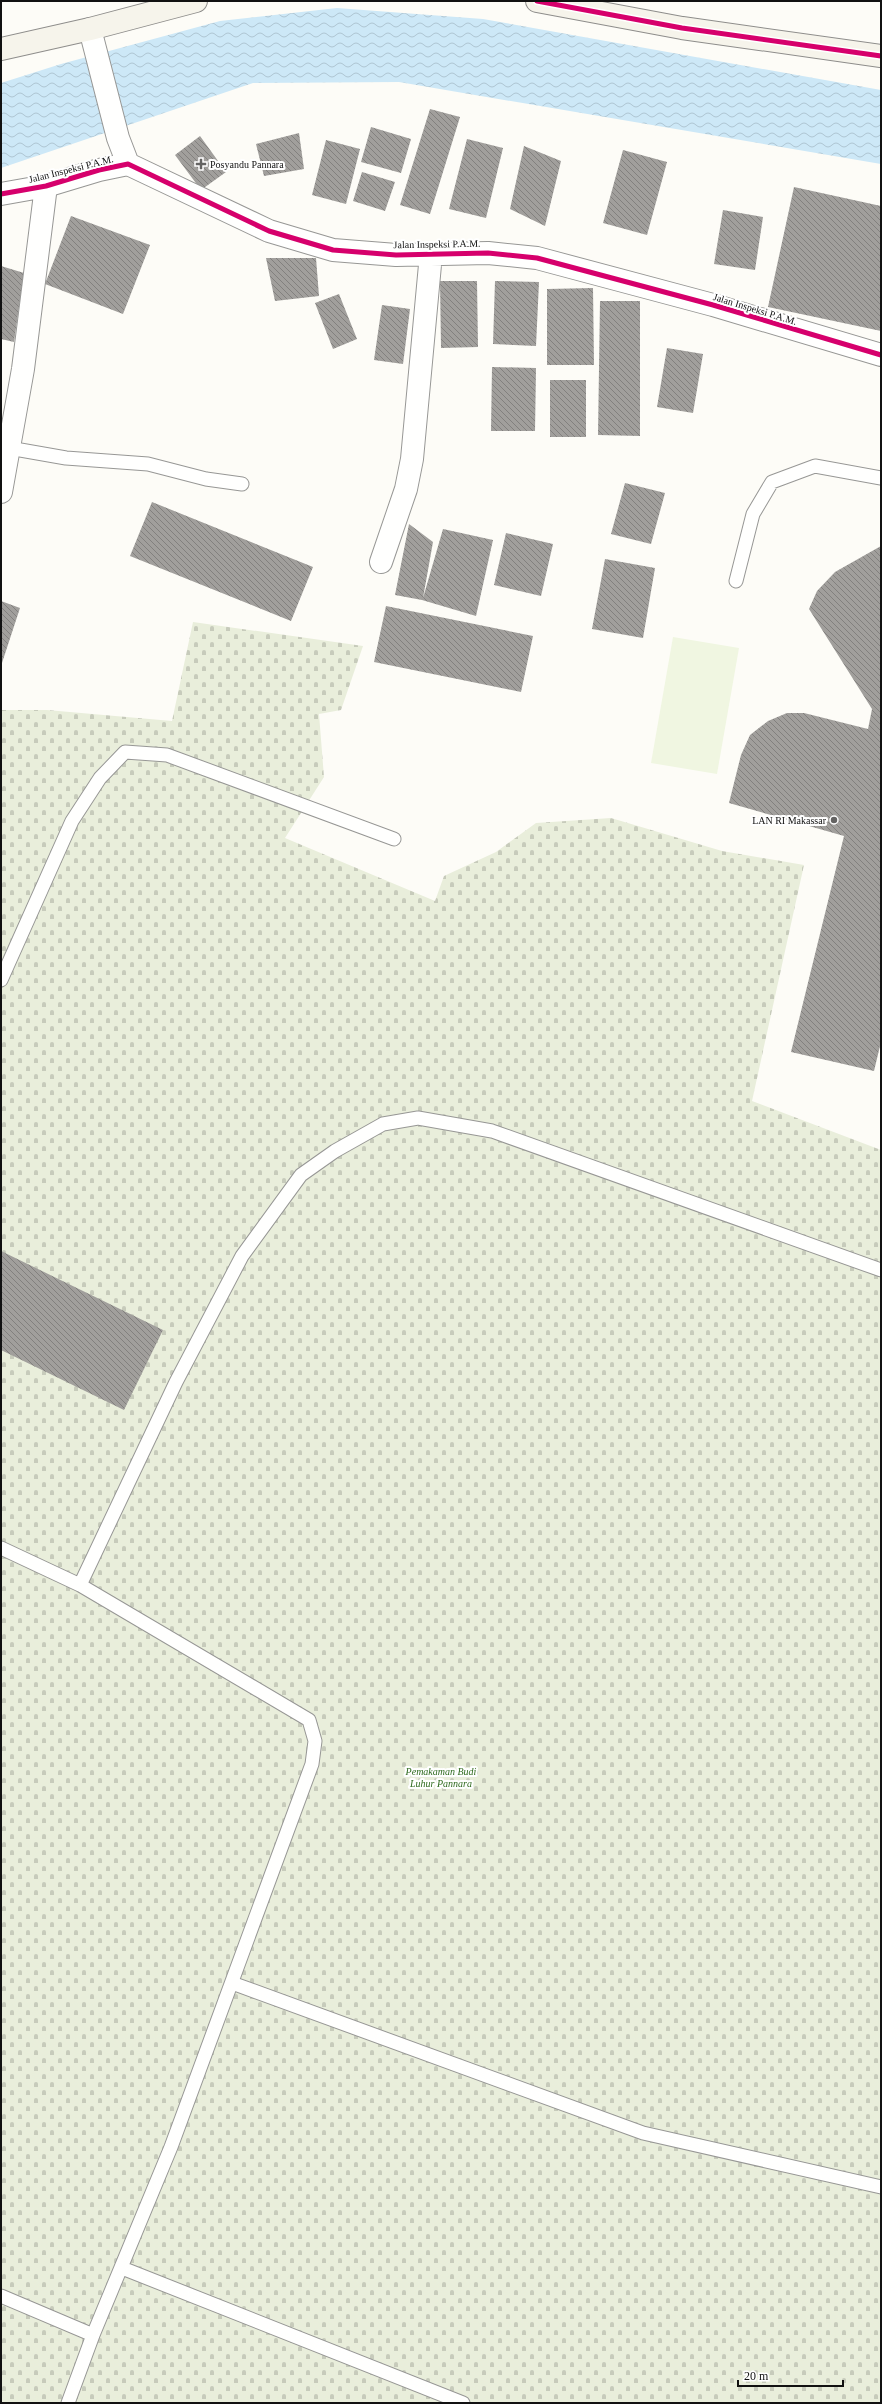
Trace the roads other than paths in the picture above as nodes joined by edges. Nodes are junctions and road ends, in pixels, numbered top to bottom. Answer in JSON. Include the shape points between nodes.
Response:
{"nodes":[{"id":1,"x":196,"y":1,"type":"edge"},
{"id":2,"x":537,"y":1,"type":"edge"},
{"id":3,"x":92,"y":38,"type":"junction"},
{"id":4,"x":1,"y":49,"type":"edge"},
{"id":5,"x":881,"y":56,"type":"edge"},
{"id":6,"x":128,"y":164,"type":"junction"},
{"id":7,"x":46,"y":186,"type":"junction"},
{"id":8,"x":1,"y":194,"type":"edge"},
{"id":9,"x":431,"y":254,"type":"junction"},
{"id":10,"x":881,"y":355,"type":"edge"},
{"id":11,"x":9,"y":448,"type":"junction"},
{"id":12,"x":881,"y":478,"type":"edge"},
{"id":13,"x":242,"y":484,"type":"dead end"},
{"id":14,"x":1,"y":492,"type":"edge"},
{"id":15,"x":381,"y":562,"type":"dead end"},
{"id":16,"x":736,"y":581,"type":"dead end"},
{"id":17,"x":394,"y":839,"type":"dead end"},
{"id":18,"x":1,"y":980,"type":"edge"},
{"id":19,"x":881,"y":1270,"type":"edge"},
{"id":20,"x":1,"y":1548,"type":"edge"},
{"id":21,"x":80,"y":1585,"type":"junction"},
{"id":22,"x":232,"y":1983,"type":"junction"},
{"id":23,"x":881,"y":2186,"type":"edge"},
{"id":24,"x":122,"y":2268,"type":"junction"},
{"id":25,"x":1,"y":2296,"type":"edge"},
{"id":26,"x":93,"y":2335,"type":"junction"},
{"id":27,"x":68,"y":2403,"type":"edge"},
{"id":28,"x":463,"y":2403,"type":"edge"}],
"edges":[{"from":1,"to":3,"type":"street"},
{"from":2,"to":5,"type":"street","via":[[682,28]]},
{"from":3,"to":4,"type":"street"},
{"from":3,"to":6,"type":"street","via":[[118,138]]},
{"from":6,"to":7,"type":"street","name":"Jalan Inspeksi P.A.M."},
{"from":6,"to":9,"type":"street","name":"Jalan Inspeksi P.A.M.","via":[[269,231],[332,250],[396,255]]},
{"from":7,"to":8,"type":"street","name":"Jalan Inspeksi P.A.M."},
{"from":7,"to":11,"type":"street"},
{"from":9,"to":10,"type":"street","name":"Jalan Inspeksi P.A.M.","via":[[488,253],[537,258],[713,305]]},
{"from":9,"to":15,"type":"street","via":[[412,459],[406,489]]},
{"from":11,"to":13,"type":"lane","via":[[66,458],[148,464],[206,479]]},
{"from":11,"to":14,"type":"street"},
{"from":12,"to":16,"type":"lane","via":[[815,466],[772,482],[753,514]]},
{"from":17,"to":18,"type":"lane","via":[[167,755],[125,752],[100,778],[72,821]]},
{"from":19,"to":21,"type":"lane","via":[[492,1131],[418,1118],[383,1124],[335,1151],[301,1176],[242,1256],[176,1382]]},
{"from":20,"to":21,"type":"lane"},
{"from":21,"to":22,"type":"lane","via":[[309,1720],[315,1741],[312,1764]]},
{"from":22,"to":23,"type":"lane","via":[[642,2133]]},
{"from":22,"to":24,"type":"lane","via":[[171,2147]]},
{"from":24,"to":26,"type":"lane"},
{"from":24,"to":28,"type":"lane"},
{"from":25,"to":26,"type":"lane"},
{"from":26,"to":27,"type":"lane"}]}
